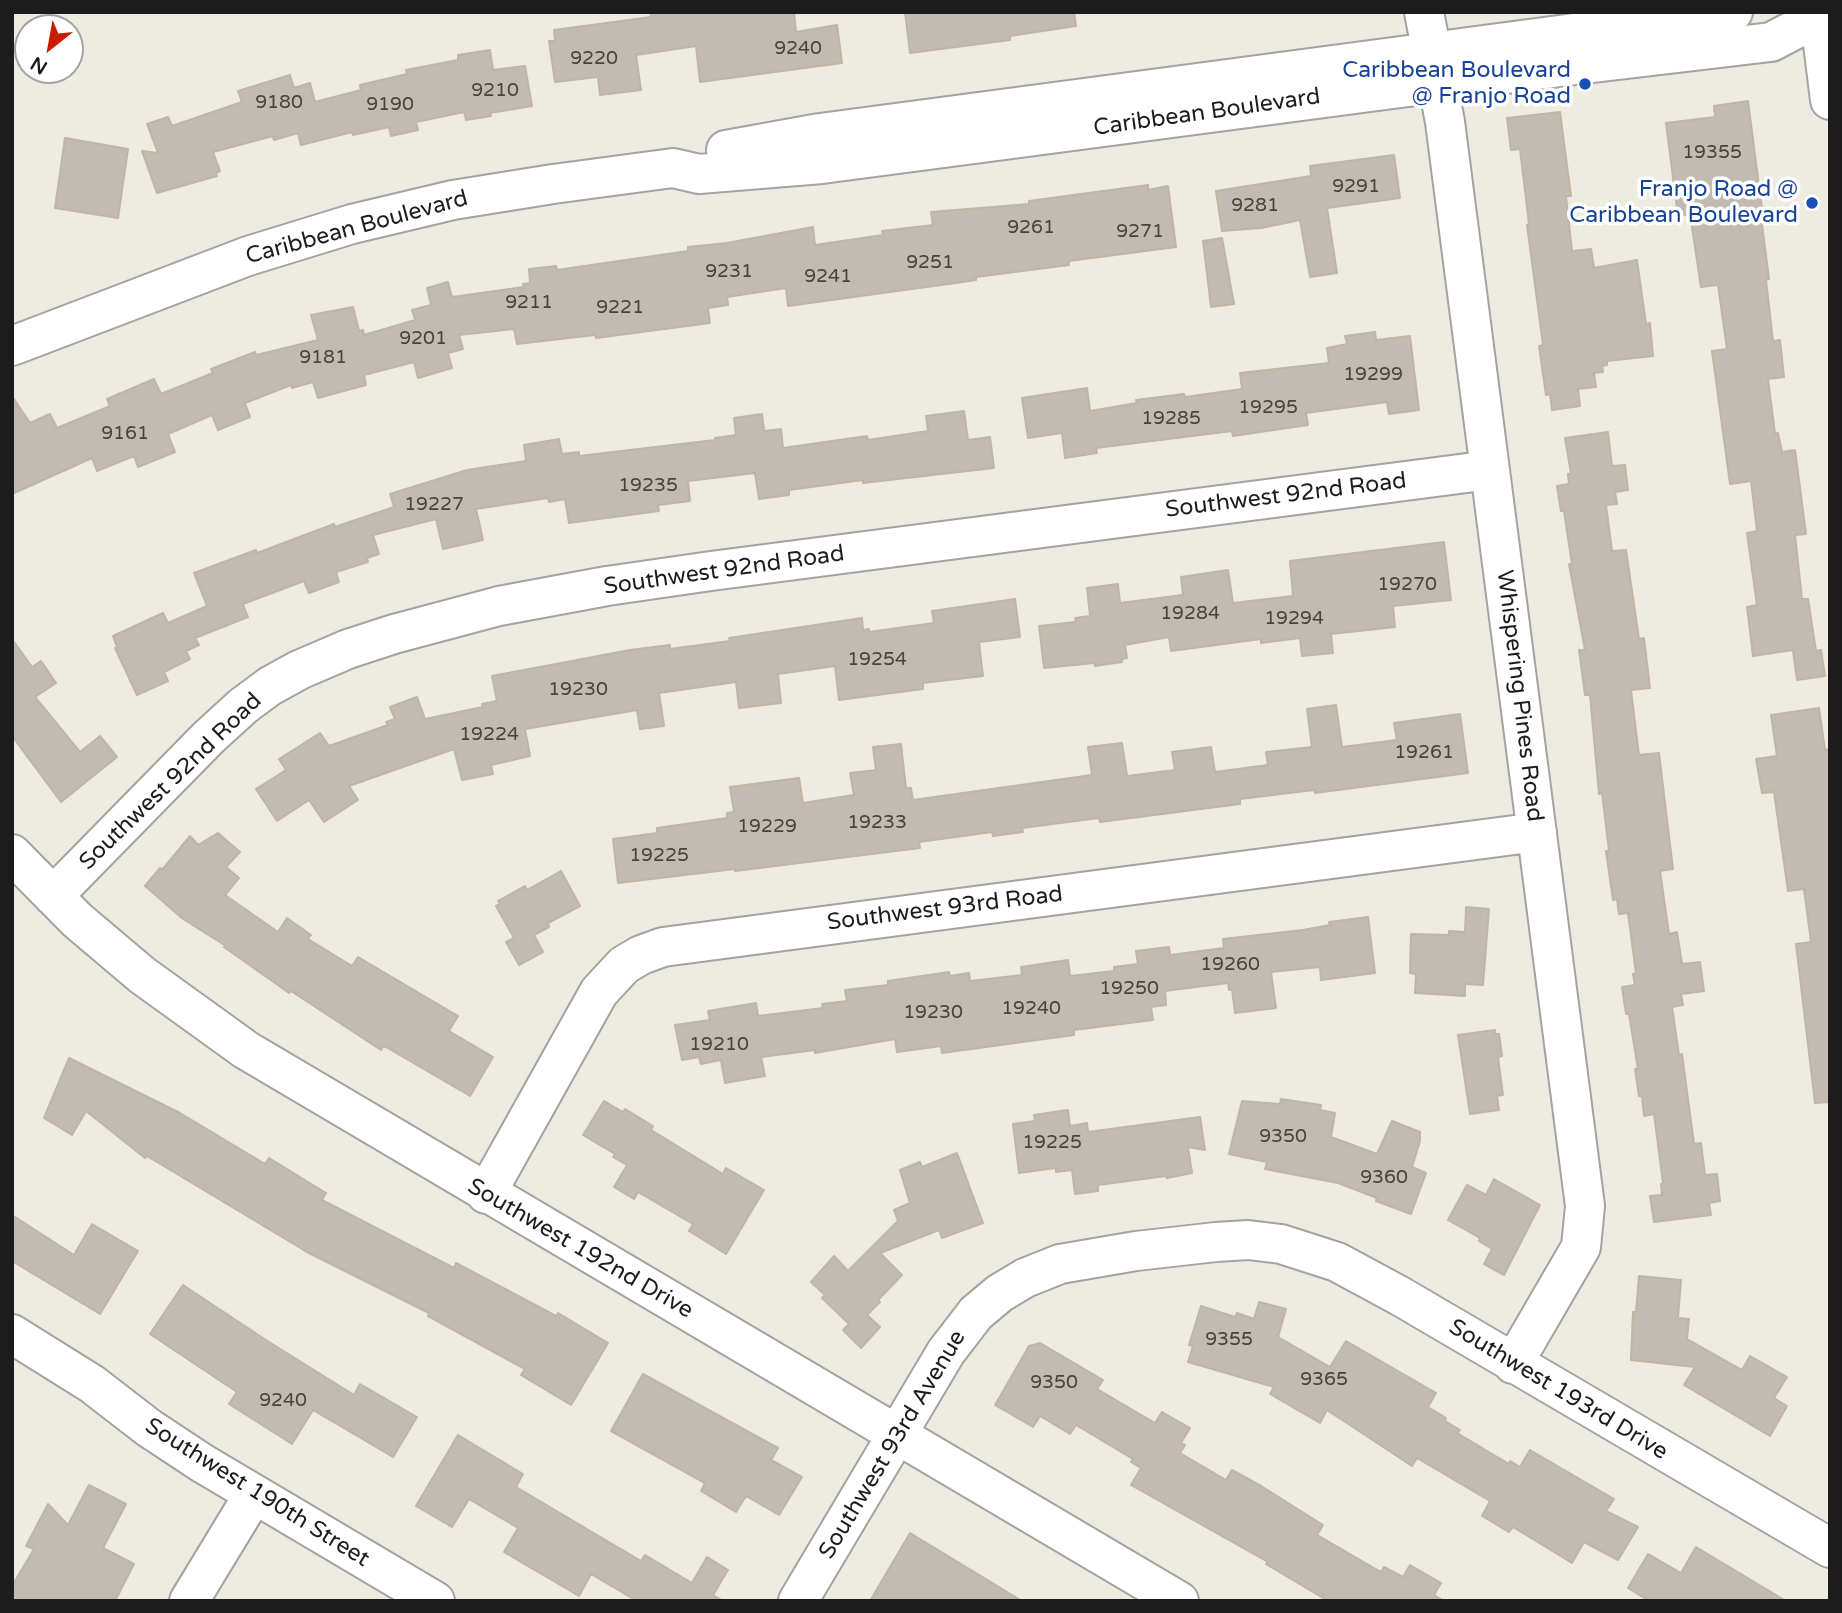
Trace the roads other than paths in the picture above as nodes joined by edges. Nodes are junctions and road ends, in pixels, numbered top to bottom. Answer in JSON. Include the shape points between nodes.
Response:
{"nodes":[{"id":1,"x":1424,"y":12,"type":"edge"},
{"id":2,"x":1733,"y":12,"type":"edge"},
{"id":3,"x":1814,"y":14,"type":"edge"},
{"id":4,"x":1435,"y":67,"type":"junction"},
{"id":5,"x":1830,"y":100,"type":"edge"},
{"id":6,"x":12,"y":345,"type":"edge"},
{"id":7,"x":1490,"y":470,"type":"junction"},
{"id":8,"x":1537,"y":832,"type":"junction"},
{"id":9,"x":12,"y":854,"type":"edge"},
{"id":10,"x":53,"y":896,"type":"junction"},
{"id":11,"x":486,"y":1194,"type":"junction"},
{"id":12,"x":1280,"y":1244,"type":"joint"},
{"id":13,"x":12,"y":1334,"type":"edge"},
{"id":14,"x":1513,"y":1364,"type":"junction"},
{"id":15,"x":897,"y":1435,"type":"junction"},
{"id":16,"x":254,"y":1494,"type":"junction"},
{"id":17,"x":1830,"y":1548,"type":"edge"},
{"id":18,"x":189,"y":1601,"type":"edge"},
{"id":19,"x":435,"y":1601,"type":"edge"},
{"id":20,"x":798,"y":1601,"type":"edge"},
{"id":21,"x":1179,"y":1601,"type":"edge"}],
"edges":[{"from":1,"to":4,"type":"street","name":"Whispering Pines Road"},
{"from":2,"to":4,"type":"street","name":"Caribbean Boulevard"},
{"from":3,"to":4,"type":"street","name":"Caribbean Boulevard","via":[[1771,42]]},
{"from":3,"to":5,"type":"street"},
{"from":4,"to":6,"type":"street","name":"Caribbean Boulevard","via":[[822,164],[699,174],[673,168],[416,208],[248,256]]},
{"from":4,"to":7,"type":"street","name":"Whispering Pines Road"},
{"from":7,"to":8,"type":"street","name":"Whispering Pines Road"},
{"from":7,"to":10,"type":"street","name":"Southwest 92nd Road","via":[[698,573],[553,595],[394,634],[299,670],[243,706]]},
{"from":8,"to":11,"type":"street","name":"Southwest 93rd Road","via":[[663,947],[624,965],[599,992]]},
{"from":8,"to":14,"type":"street","name":"Whispering Pines Road","via":[[1583,1172],[1585,1226],[1575,1261]]},
{"from":9,"to":10,"type":"street","name":"Southwest 192nd Drive"},
{"from":10,"to":11,"type":"street","name":"Southwest 192nd Drive","via":[[142,975],[210,1026]]},
{"from":11,"to":15,"type":"street","name":"Southwest 192nd Drive"},
{"from":12,"to":14,"type":"street","name":"Southwest 193rd Drive","via":[[1337,1262]]},
{"from":12,"to":15,"type":"street","name":"Southwest 93rd Avenue","via":[[1238,1241],[1136,1251],[1060,1264],[1025,1278],[976,1312],[959,1332]]},
{"from":13,"to":16,"type":"street","name":"Southwest 190th Street","via":[[92,1384],[171,1444]]},
{"from":14,"to":17,"type":"street","name":"Southwest 193rd Drive"},
{"from":15,"to":20,"type":"street","name":"Southwest 93rd Avenue"},
{"from":15,"to":21,"type":"street","name":"Southwest 192nd Drive"},
{"from":16,"to":18,"type":"street"},
{"from":16,"to":19,"type":"street","name":"Southwest 190th Street"}]}
